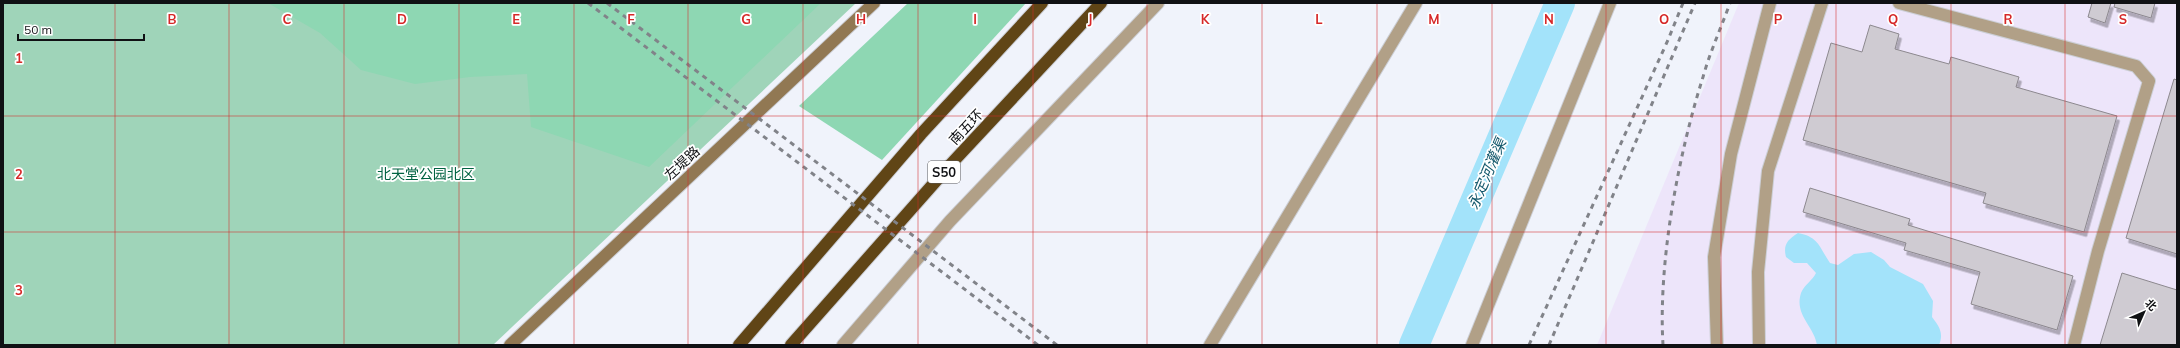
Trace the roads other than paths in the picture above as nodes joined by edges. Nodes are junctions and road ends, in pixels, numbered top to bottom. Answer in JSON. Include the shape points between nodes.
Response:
{"nodes":[{"id":1,"x":874,"y":3,"type":"edge"},
{"id":2,"x":1042,"y":3,"type":"edge"},
{"id":3,"x":1101,"y":3,"type":"edge"},
{"id":4,"x":1158,"y":3,"type":"edge"},
{"id":5,"x":1416,"y":3,"type":"edge"},
{"id":6,"x":1610,"y":3,"type":"edge"},
{"id":7,"x":1770,"y":3,"type":"edge"},
{"id":8,"x":1822,"y":3,"type":"edge"},
{"id":9,"x":1899,"y":3,"type":"edge"},
{"id":10,"x":510,"y":345,"type":"edge"},
{"id":11,"x":739,"y":345,"type":"edge"},
{"id":12,"x":790,"y":345,"type":"edge"},
{"id":13,"x":843,"y":345,"type":"edge"},
{"id":14,"x":1210,"y":345,"type":"edge"},
{"id":15,"x":1472,"y":345,"type":"edge"},
{"id":16,"x":1717,"y":345,"type":"edge"},
{"id":17,"x":1760,"y":345,"type":"edge"},
{"id":18,"x":2074,"y":345,"type":"edge"}],
"edges":[{"from":1,"to":10,"type":"main road","name":"左堤路"},
{"from":2,"to":11,"type":"highway","name":"南五环","via":[[921,134]]},
{"from":3,"to":12,"type":"highway","name":"南五环","number":"S50","via":[[951,164]]},
{"from":4,"to":13,"type":"street","via":[[950,221]]},
{"from":5,"to":14,"type":"street"},
{"from":6,"to":15,"type":"street"},
{"from":7,"to":16,"type":"street","via":[[1731,154],[1714,257]]},
{"from":8,"to":17,"type":"street","via":[[1768,171],[1758,272]]},
{"from":9,"to":18,"type":"street","via":[[2136,66],[2149,81],[2098,251]]}]}
